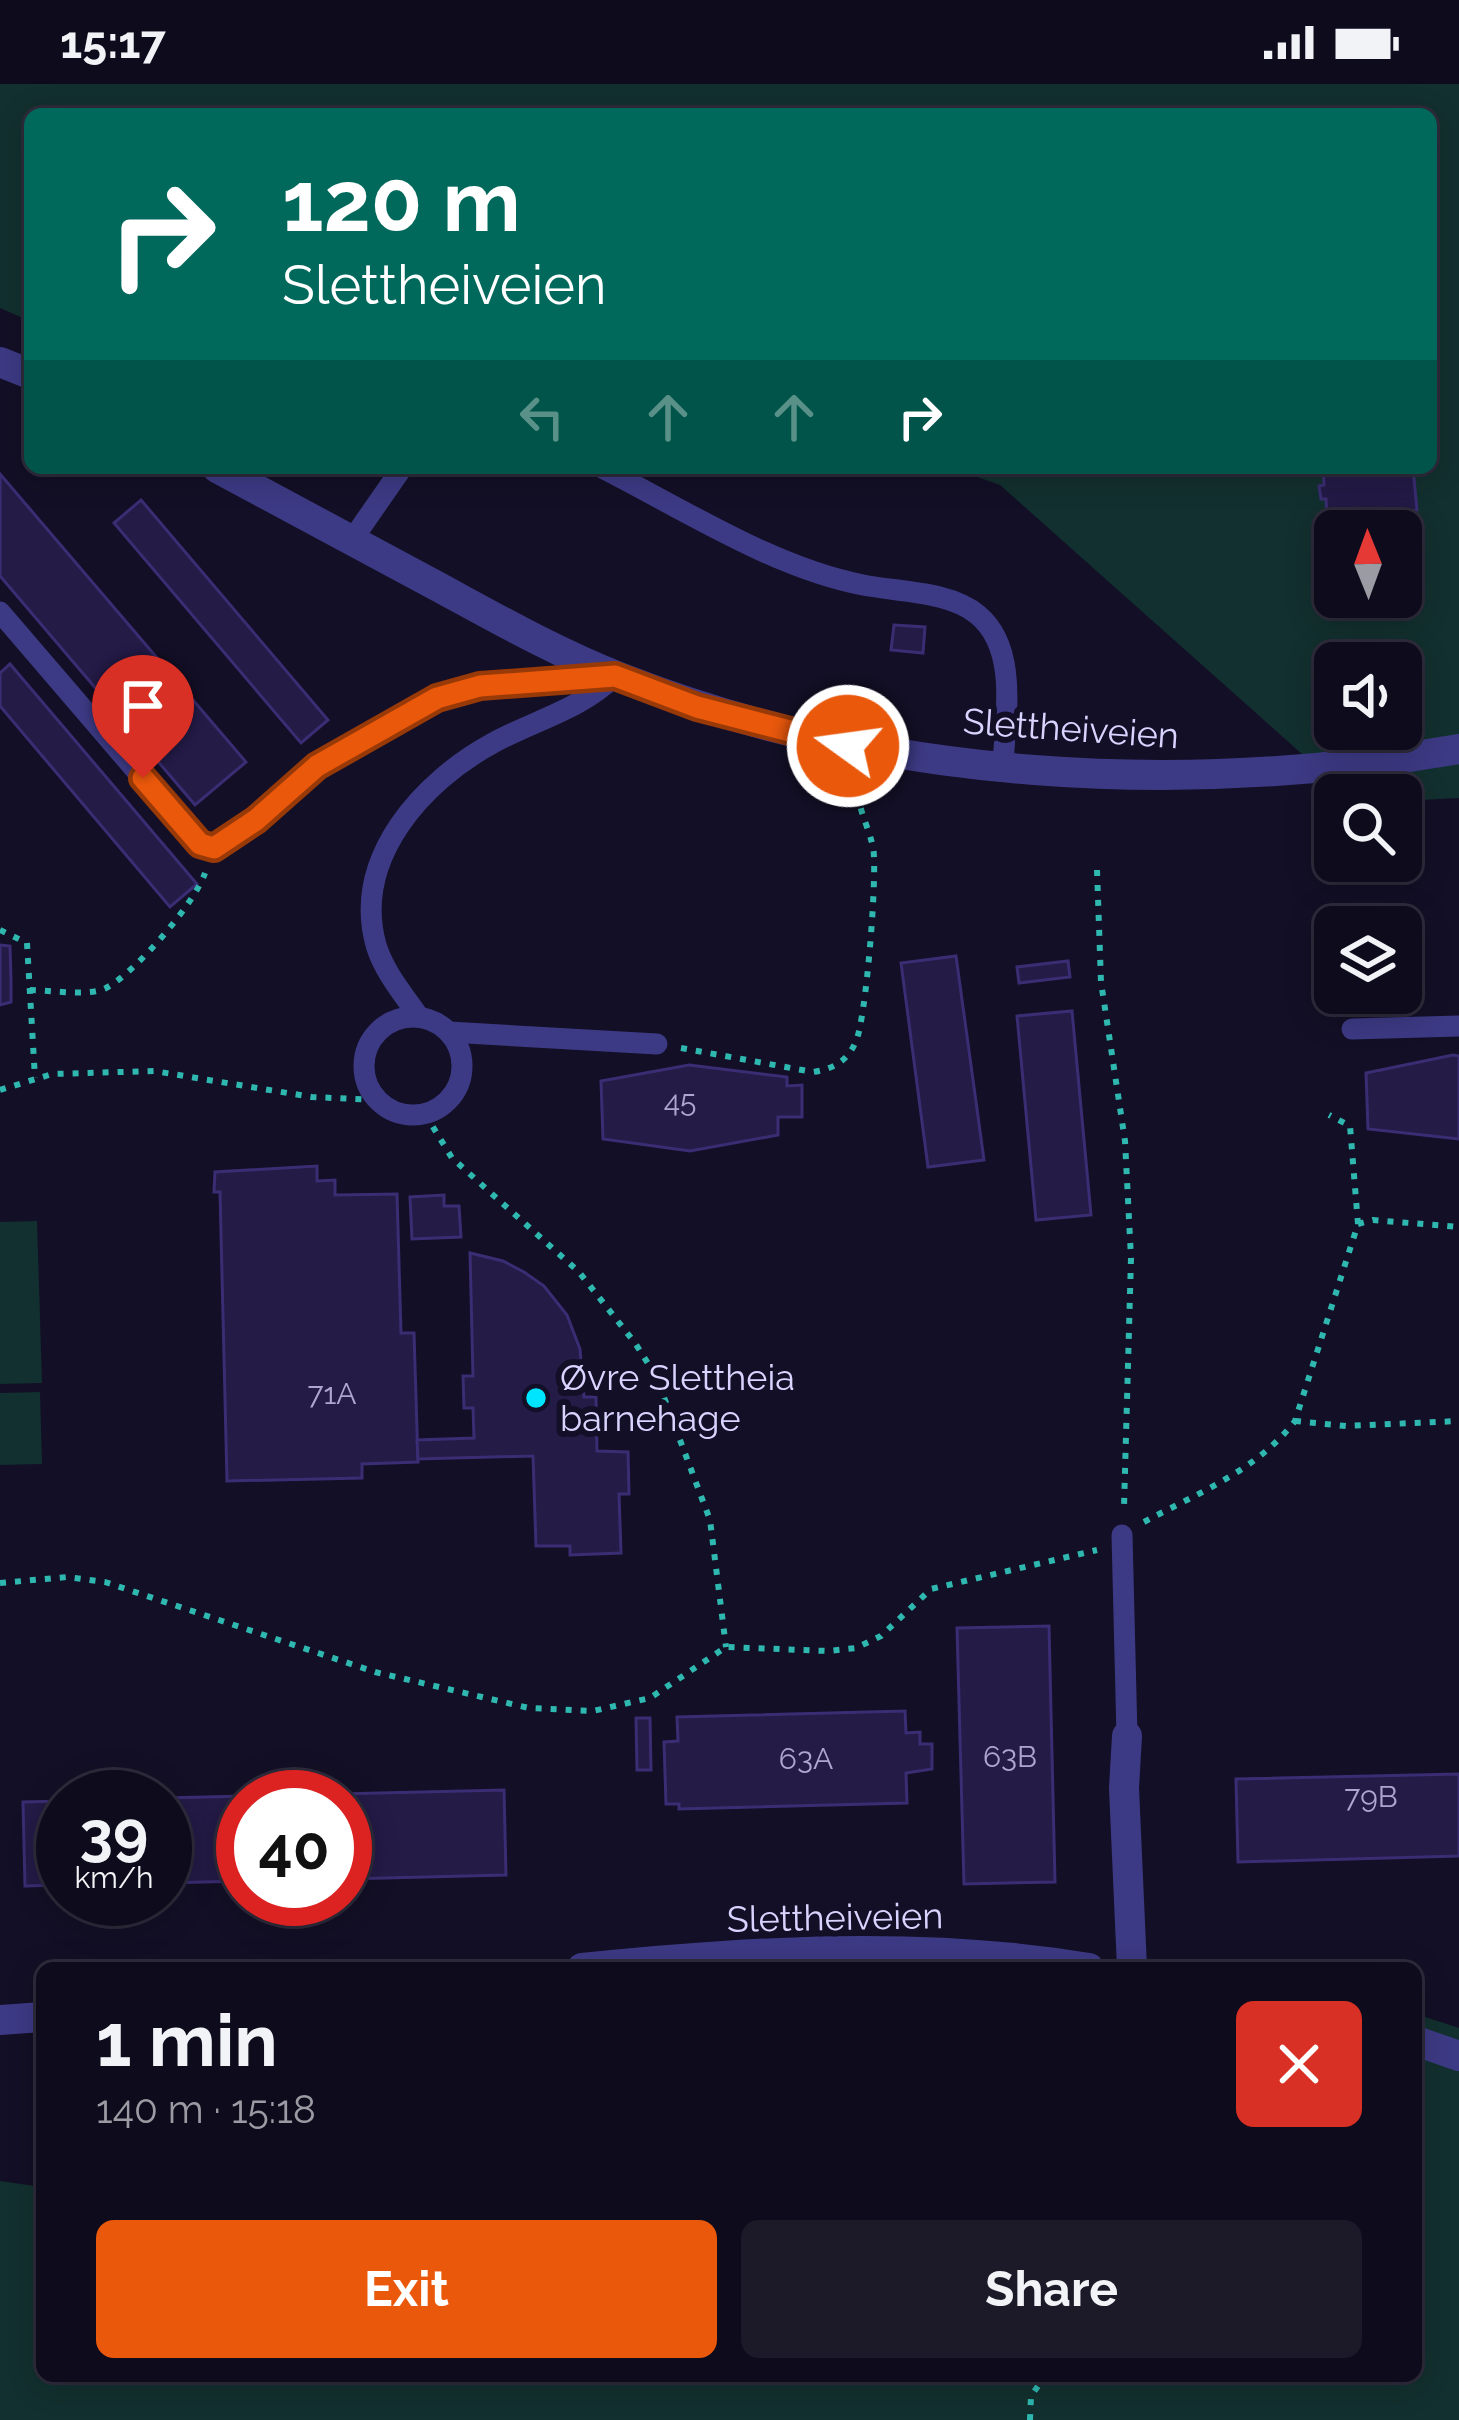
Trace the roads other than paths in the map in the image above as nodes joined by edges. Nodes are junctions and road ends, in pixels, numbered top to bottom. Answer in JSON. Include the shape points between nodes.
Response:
{"nodes":[{"id":1,"x":228,"y":474,"type":"edge"},
{"id":2,"x":398,"y":474,"type":"edge"},
{"id":3,"x":614,"y":474,"type":"edge"},
{"id":4,"x":352,"y":540,"type":"junction"},
{"id":5,"x":0,"y":612,"type":"edge"},
{"id":6,"x":615,"y":676,"type":"junction"},
{"id":7,"x":1459,"y":749,"type":"edge"},
{"id":8,"x":1003,"y":765,"type":"junction"},
{"id":9,"x":418,"y":1017,"type":"junction"},
{"id":10,"x":1459,"y":1026,"type":"edge"},
{"id":11,"x":1352,"y":1029,"type":"dead end"},
{"id":12,"x":449,"y":1032,"type":"junction"},
{"id":13,"x":657,"y":1044,"type":"dead end"},
{"id":14,"x":1122,"y":1535,"type":"road end"},
{"id":15,"x":1127,"y":1736,"type":"joint"},
{"id":16,"x":663,"y":1962,"type":"edge"},
{"id":17,"x":1031,"y":1962,"type":"edge"},
{"id":18,"x":1132,"y":1962,"type":"edge"},
{"id":19,"x":36,"y":2017,"type":"edge"},
{"id":20,"x":0,"y":2020,"type":"edge"},
{"id":21,"x":1422,"y":2043,"type":"edge"},
{"id":22,"x":1459,"y":2056,"type":"edge"}],
"edges":[{"from":1,"to":4,"type":"street","name":"Slettheiveien"},
{"from":2,"to":4,"type":"lane"},
{"from":3,"to":8,"type":"lane","via":[[813,571],[979,615],[1004,663]]},
{"from":4,"to":6,"type":"street","name":"Slettheiveien"},
{"from":5,"to":6,"type":"lane","name":"Slettheiveien","via":[[200,844],[214,848],[317,766],[437,698],[480,686]]},
{"from":6,"to":8,"type":"street","name":"Slettheiveien","via":[[697,707],[865,748]]},
{"from":6,"to":9,"type":"lane","via":[[595,695],[463,761],[406,813],[375,879],[372,908],[385,967]]},
{"from":7,"to":8,"type":"street","name":"Slettheiveien","via":[[1215,776]]},
{"from":9,"to":12,"type":"lane"},
{"from":9,"to":12,"type":"lane","via":[[374,1037],[364,1069],[378,1100],[408,1114],[441,1107],[463,1063]]},
{"from":10,"to":11,"type":"lane"},
{"from":12,"to":13,"type":"lane"},
{"from":14,"to":15,"type":"lane"},
{"from":15,"to":18,"type":"street"},
{"from":16,"to":17,"type":"street","name":"Slettheiveien","via":[[825,1950]]},
{"from":19,"to":20,"type":"street"},
{"from":21,"to":22,"type":"street"}]}
